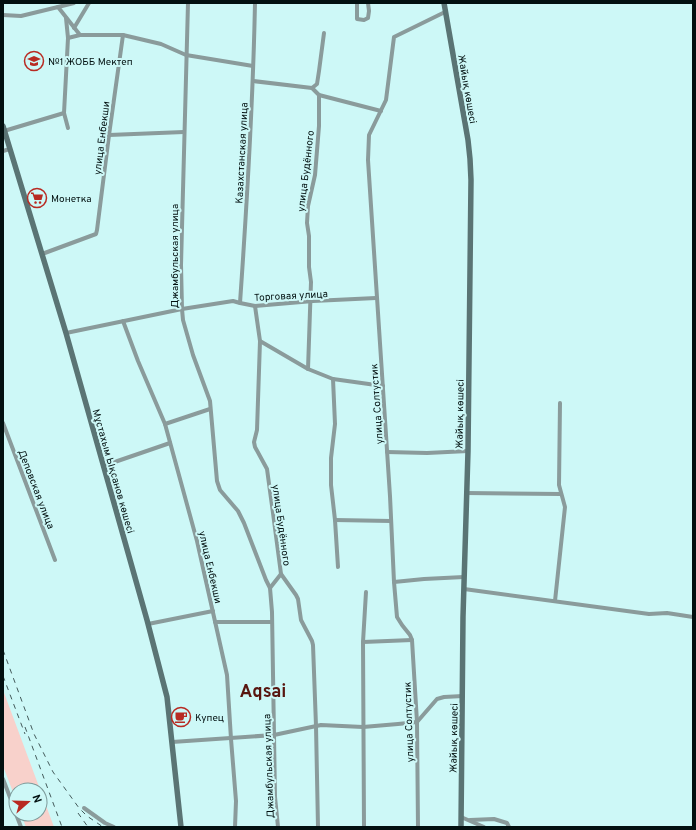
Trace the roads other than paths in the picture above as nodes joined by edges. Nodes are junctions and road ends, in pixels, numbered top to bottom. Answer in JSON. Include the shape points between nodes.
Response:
{"nodes":[{"id":1,"x":51,"y":3,"type":"edge"},
{"id":2,"x":74,"y":3,"type":"edge"},
{"id":3,"x":89,"y":3,"type":"edge"},
{"id":4,"x":188,"y":3,"type":"edge"},
{"id":5,"x":255,"y":3,"type":"edge"},
{"id":6,"x":357,"y":3,"type":"edge"},
{"id":7,"x":368,"y":3,"type":"edge"},
{"id":8,"x":444,"y":3,"type":"edge"},
{"id":9,"x":58,"y":7,"type":"junction"},
{"id":10,"x":52,"y":9,"type":"junction"},
{"id":11,"x":445,"y":12,"type":"junction"},
{"id":12,"x":3,"y":15,"type":"edge"},
{"id":13,"x":66,"y":18,"type":"junction"},
{"id":14,"x":74,"y":28,"type":"junction"},
{"id":15,"x":324,"y":33,"type":"dead end"},
{"id":16,"x":80,"y":35,"type":"junction"},
{"id":17,"x":123,"y":35,"type":"junction"},
{"id":18,"x":68,"y":38,"type":"junction"},
{"id":19,"x":186,"y":55,"type":"junction"},
{"id":20,"x":254,"y":66,"type":"junction"},
{"id":21,"x":253,"y":82,"type":"junction"},
{"id":22,"x":312,"y":88,"type":"junction"},
{"id":23,"x":319,"y":95,"type":"junction"},
{"id":24,"x":381,"y":111,"type":"junction"},
{"id":25,"x":64,"y":112,"type":"junction"},
{"id":26,"x":68,"y":128,"type":"dead end"},
{"id":27,"x":4,"y":129,"type":"edge"},
{"id":28,"x":184,"y":132,"type":"junction"},
{"id":29,"x":109,"y":136,"type":"junction"},
{"id":30,"x":10,"y":149,"type":"junction"},
{"id":31,"x":3,"y":151,"type":"edge"},
{"id":32,"x":42,"y":254,"type":"junction"},
{"id":33,"x":376,"y":298,"type":"junction"},
{"id":34,"x":311,"y":301,"type":"junction"},
{"id":35,"x":240,"y":303,"type":"junction"},
{"id":36,"x":255,"y":306,"type":"junction"},
{"id":37,"x":182,"y":309,"type":"junction"},
{"id":38,"x":124,"y":321,"type":"junction"},
{"id":39,"x":66,"y":334,"type":"junction"},
{"id":40,"x":260,"y":341,"type":"junction"},
{"id":41,"x":308,"y":369,"type":"junction"},
{"id":42,"x":333,"y":379,"type":"junction"},
{"id":43,"x":383,"y":386,"type":"junction"},
{"id":44,"x":560,"y":403,"type":"dead end"},
{"id":45,"x":210,"y":409,"type":"junction"},
{"id":46,"x":3,"y":423,"type":"edge"},
{"id":47,"x":165,"y":424,"type":"junction"},
{"id":48,"x":170,"y":443,"type":"junction"},
{"id":49,"x":468,"y":451,"type":"junction"},
{"id":50,"x":387,"y":452,"type":"junction"},
{"id":51,"x":103,"y":466,"type":"junction"},
{"id":52,"x":466,"y":493,"type":"junction"},
{"id":53,"x":561,"y":494,"type":"junction"},
{"id":54,"x":335,"y":520,"type":"junction"},
{"id":55,"x":392,"y":520,"type":"junction"},
{"id":56,"x":55,"y":560,"type":"dead end"},
{"id":57,"x":338,"y":567,"type":"dead end"},
{"id":58,"x":281,"y":574,"type":"junction"},
{"id":59,"x":464,"y":577,"type":"junction"},
{"id":60,"x":394,"y":582,"type":"junction"},
{"id":61,"x":270,"y":588,"type":"junction"},
{"id":62,"x":464,"y":589,"type":"junction"},
{"id":63,"x":366,"y":592,"type":"dead end"},
{"id":64,"x":555,"y":601,"type":"junction"},
{"id":65,"x":213,"y":612,"type":"junction"},
{"id":66,"x":693,"y":617,"type":"edge"},
{"id":67,"x":215,"y":622,"type":"junction"},
{"id":68,"x":272,"y":622,"type":"junction"},
{"id":69,"x":148,"y":624,"type":"junction"},
{"id":70,"x":412,"y":640,"type":"junction"},
{"id":71,"x":363,"y":642,"type":"junction"},
{"id":72,"x":463,"y":696,"type":"junction"},
{"id":73,"x":417,"y":722,"type":"junction"},
{"id":74,"x":316,"y":726,"type":"junction"},
{"id":75,"x":363,"y":727,"type":"junction"},
{"id":76,"x":274,"y":735,"type":"junction"},
{"id":77,"x":231,"y":739,"type":"junction"},
{"id":78,"x":172,"y":742,"type":"junction"},
{"id":79,"x":3,"y":779,"type":"edge"},
{"id":80,"x":8,"y":792,"type":"edge"},
{"id":81,"x":84,"y":808,"type":"dead end"},
{"id":82,"x":461,"y":816,"type":"junction"},
{"id":83,"x":470,"y":820,"type":"junction"},
{"id":84,"x":114,"y":827,"type":"edge"},
{"id":85,"x":181,"y":827,"type":"edge"},
{"id":86,"x":235,"y":827,"type":"edge"},
{"id":87,"x":278,"y":827,"type":"edge"},
{"id":88,"x":318,"y":827,"type":"edge"},
{"id":89,"x":364,"y":827,"type":"edge"},
{"id":90,"x":418,"y":827,"type":"edge"},
{"id":91,"x":461,"y":827,"type":"edge"},
{"id":92,"x":484,"y":827,"type":"edge"},
{"id":93,"x":509,"y":827,"type":"edge"}],
"edges":[{"from":1,"to":10,"type":"street"},
{"from":2,"to":9,"type":"street"},
{"from":3,"to":14,"type":"street"},
{"from":4,"to":19,"type":"street","name":"Джамбульская улица"},
{"from":5,"to":20,"type":"street","name":"Казахстанская улица"},
{"from":6,"to":7,"type":"street","via":[[357,19],[364,20],[368,18]]},
{"from":8,"to":11,"type":"street","name":"Жайық көшесі"},
{"from":9,"to":10,"type":"street"},
{"from":9,"to":13,"type":"street"},
{"from":10,"to":12,"type":"street","via":[[21,16]]},
{"from":11,"to":24,"type":"street","name":"улица Солтустик","via":[[394,37],[386,100]]},
{"from":11,"to":49,"type":"street","name":"Жайық көшесі","via":[[470,159]]},
{"from":13,"to":14,"type":"street"},
{"from":13,"to":18,"type":"street"},
{"from":14,"to":16,"type":"street"},
{"from":15,"to":22,"type":"street","via":[[317,84]]},
{"from":16,"to":17,"type":"street"},
{"from":16,"to":18,"type":"street"},
{"from":17,"to":19,"type":"street","via":[[161,44]]},
{"from":17,"to":29,"type":"street","name":"улица Енбекши"},
{"from":18,"to":25,"type":"street"},
{"from":19,"to":20,"type":"street"},
{"from":19,"to":28,"type":"street","name":"Джамбульская улица"},
{"from":20,"to":21,"type":"street","name":"Казахстанская улица"},
{"from":21,"to":22,"type":"street"},
{"from":21,"to":35,"type":"street","name":"Казахстанская улица"},
{"from":22,"to":23,"type":"street"},
{"from":23,"to":24,"type":"street"},
{"from":23,"to":34,"type":"street","name":"улица Будённого","via":[[319,126],[307,223]]},
{"from":24,"to":33,"type":"street","name":"улица Солтустик","via":[[369,135],[368,160]]},
{"from":25,"to":26,"type":"street"},
{"from":25,"to":27,"type":"street"},
{"from":27,"to":30,"type":"street","name":"Мұстахым Ықсанов көшесі"},
{"from":28,"to":29,"type":"street"},
{"from":28,"to":37,"type":"street","name":"Джамбульская улица"},
{"from":29,"to":32,"type":"street","name":"улица Енбекши","via":[[96,234]]},
{"from":30,"to":31,"type":"street"},
{"from":30,"to":32,"type":"street","name":"Мұстахым Ықсанов көшесі"},
{"from":32,"to":39,"type":"street","name":"Мұстахым Ықсанов көшесі"},
{"from":33,"to":34,"type":"street","name":"Торговая улица"},
{"from":33,"to":43,"type":"street","name":"улица Солтустик"},
{"from":34,"to":36,"type":"street","name":"Торговая улица"},
{"from":34,"to":41,"type":"street","name":"улица Будённого"},
{"from":35,"to":36,"type":"street","name":"Торговая улица"},
{"from":35,"to":37,"type":"street","name":"Торговая улица","via":[[233,301]]},
{"from":36,"to":40,"type":"street","name":"улица Будённого"},
{"from":37,"to":38,"type":"street","name":"Торговая улица"},
{"from":37,"to":45,"type":"street","name":"Джамбульская улица","via":[[182,320],[210,401]]},
{"from":38,"to":39,"type":"street","name":"Торговая улица"},
{"from":38,"to":47,"type":"street","name":"улица Енбекши"},
{"from":39,"to":51,"type":"street","name":"Мұстахым Ықсанов көшесі"},
{"from":40,"to":41,"type":"street"},
{"from":40,"to":58,"type":"street","name":"улица Будённого","via":[[257,430],[254,442],[267,470]]},
{"from":41,"to":42,"type":"street"},
{"from":42,"to":43,"type":"street"},
{"from":42,"to":54,"type":"street","via":[[335,424],[331,485]]},
{"from":43,"to":50,"type":"street","name":"улица Солтустик"},
{"from":44,"to":53,"type":"street"},
{"from":45,"to":47,"type":"street"},
{"from":45,"to":61,"type":"street","name":"Джамбульская улица","via":[[217,482],[220,490],[238,511]]},
{"from":46,"to":56,"type":"street","name":"Деповская улица"},
{"from":47,"to":48,"type":"street","name":"улица Енбекши"},
{"from":48,"to":51,"type":"street"},
{"from":48,"to":65,"type":"street","name":"улица Енбекши","via":[[197,541]]},
{"from":49,"to":50,"type":"street"},
{"from":49,"to":52,"type":"street","name":"Жайық көшесі"},
{"from":50,"to":55,"type":"street","name":"улица Солтустик"},
{"from":51,"to":69,"type":"street","name":"Мұстахым Ықсанов көшесі"},
{"from":52,"to":53,"type":"street"},
{"from":52,"to":59,"type":"street","name":"Жайық көшесі"},
{"from":53,"to":64,"type":"street","via":[[565,508]]},
{"from":54,"to":55,"type":"street"},
{"from":54,"to":57,"type":"street"},
{"from":55,"to":60,"type":"street","name":"улица Солтустик"},
{"from":58,"to":61,"type":"street"},
{"from":58,"to":74,"type":"street","name":"улица Будённого","via":[[296,595],[301,620],[312,641]]},
{"from":59,"to":60,"type":"street"},
{"from":59,"to":62,"type":"street","name":"Жайық көшесі"},
{"from":60,"to":70,"type":"street","name":"улица Солтустик","via":[[397,617]]},
{"from":61,"to":68,"type":"street","name":"Джамбульская улица"},
{"from":62,"to":64,"type":"street"},
{"from":62,"to":72,"type":"street","name":"Жайық көшесі"},
{"from":63,"to":71,"type":"street"},
{"from":64,"to":66,"type":"street","via":[[649,614],[667,613]]},
{"from":65,"to":67,"type":"street","name":"улица Енбекши"},
{"from":65,"to":69,"type":"street"},
{"from":67,"to":68,"type":"street"},
{"from":67,"to":77,"type":"street","name":"улица Енбекши","via":[[227,674]]},
{"from":68,"to":76,"type":"street","name":"Джамбульская улица"},
{"from":69,"to":78,"type":"street","name":"Мұстахым Ықсанов көшесі","via":[[167,697]]},
{"from":70,"to":71,"type":"street"},
{"from":70,"to":73,"type":"street","name":"улица Солтустик"},
{"from":71,"to":75,"type":"street"},
{"from":72,"to":73,"type":"street","via":[[437,699]]},
{"from":72,"to":82,"type":"street","name":"Жайық көшесі"},
{"from":73,"to":75,"type":"street"},
{"from":73,"to":90,"type":"street","name":"улица Солтустик"},
{"from":74,"to":75,"type":"street"},
{"from":74,"to":76,"type":"street"},
{"from":74,"to":88,"type":"street","name":"улица Будённого"},
{"from":75,"to":89,"type":"street"},
{"from":76,"to":77,"type":"street"},
{"from":76,"to":87,"type":"street","name":"Джамбульская улица"},
{"from":77,"to":78,"type":"street"},
{"from":77,"to":86,"type":"street","name":"улица Енбекши","via":[[236,801]]},
{"from":78,"to":85,"type":"street","name":"Мұстахым Ықсанов көшесі"},
{"from":79,"to":80,"type":"street"},
{"from":81,"to":84,"type":"street"},
{"from":82,"to":83,"type":"street"},
{"from":82,"to":91,"type":"street","name":"Жайық көшесі"},
{"from":83,"to":92,"type":"street"},
{"from":83,"to":93,"type":"street","via":[[494,819],[508,823]]}]}
